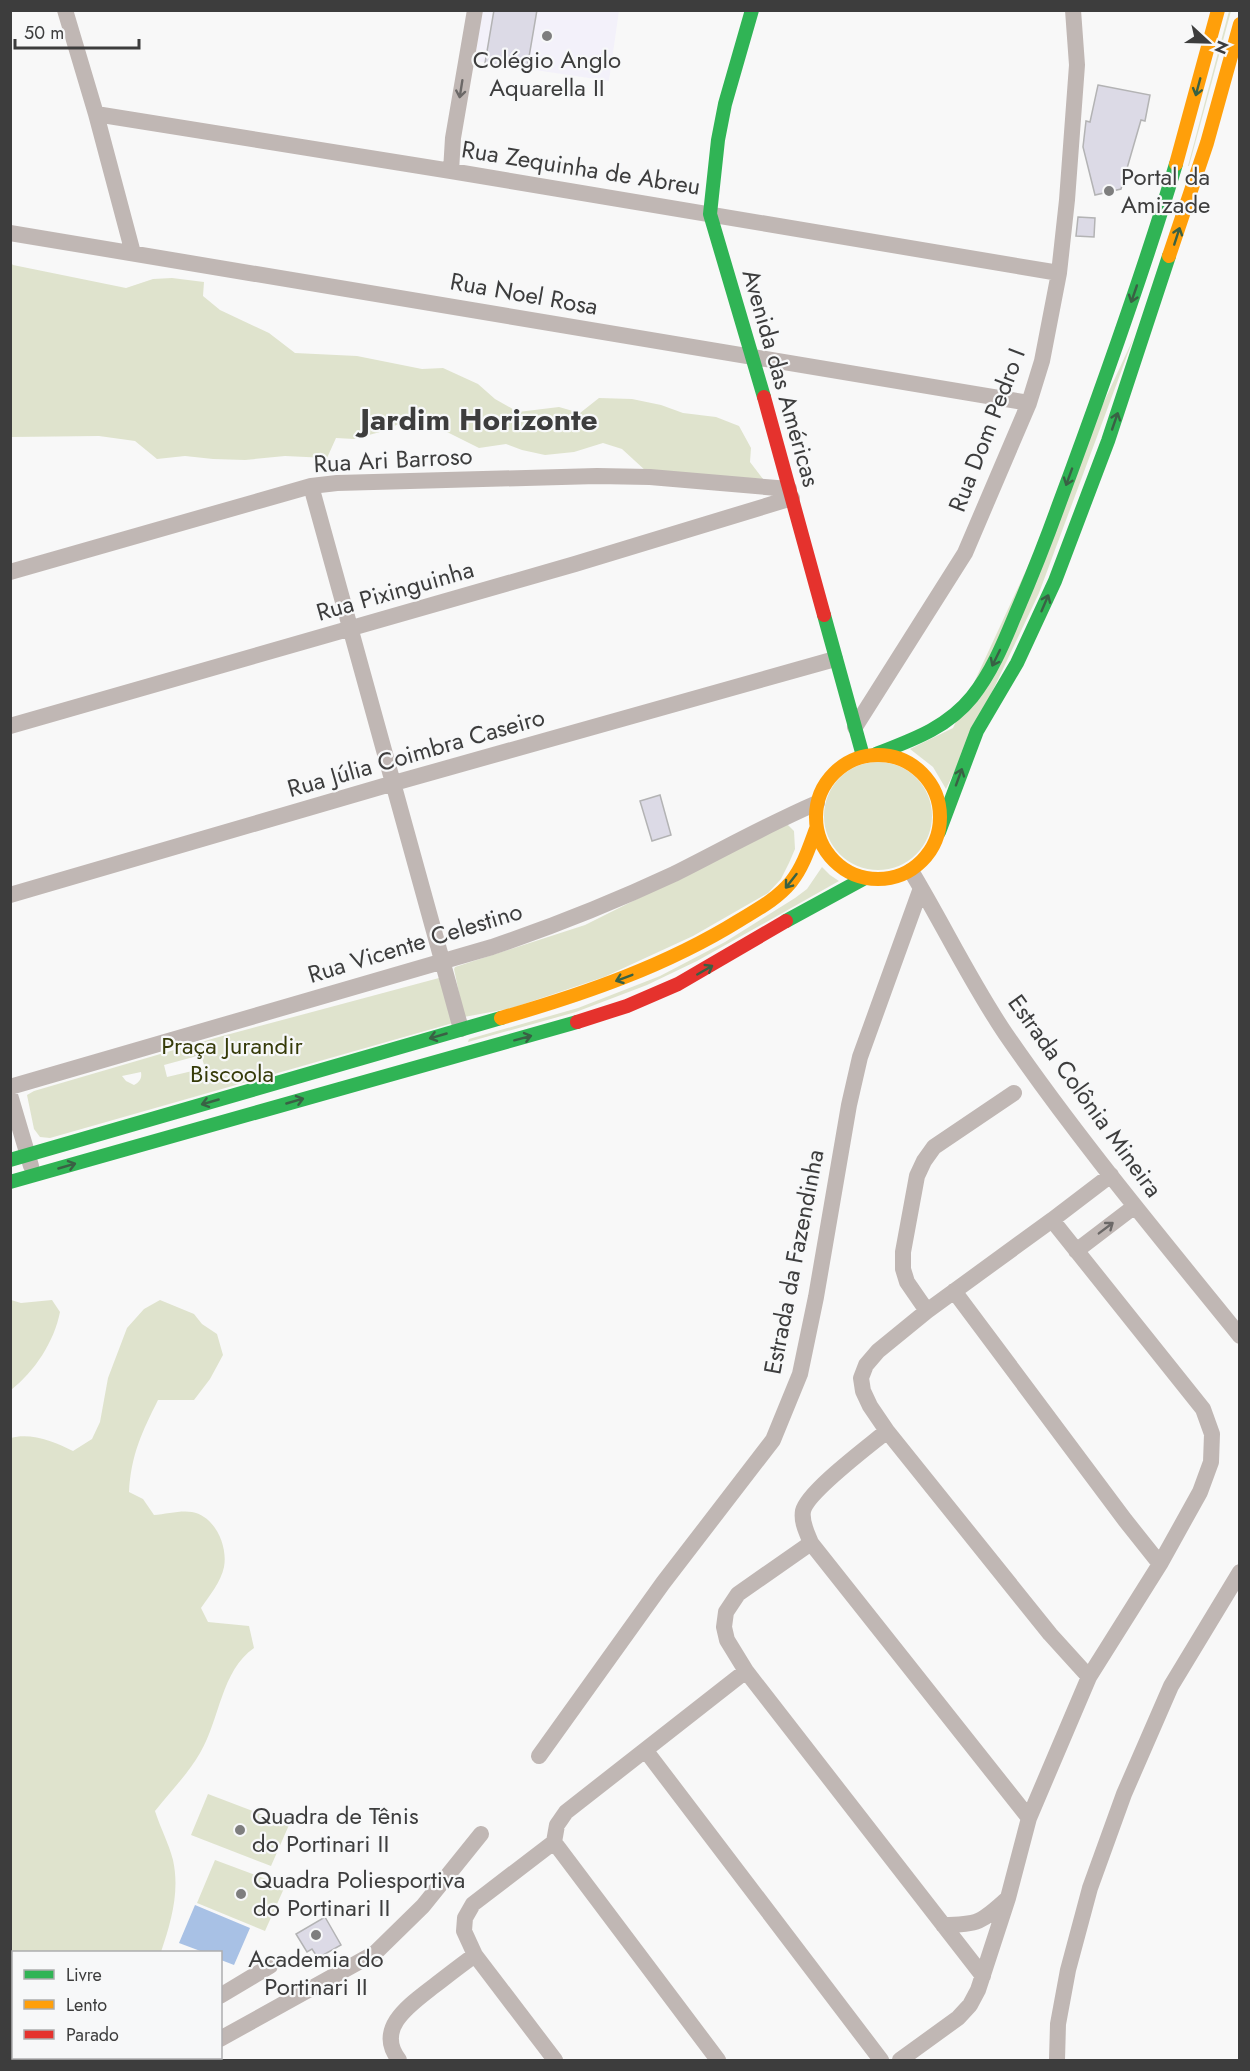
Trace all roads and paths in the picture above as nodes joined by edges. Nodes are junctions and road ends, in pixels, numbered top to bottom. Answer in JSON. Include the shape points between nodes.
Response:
{"nodes":[{"id":1,"x":65,"y":10,"type":"edge"},
{"id":2,"x":474,"y":10,"type":"edge"},
{"id":3,"x":752,"y":10,"type":"edge"},
{"id":4,"x":1073,"y":10,"type":"edge"},
{"id":5,"x":1218,"y":10,"type":"edge"},
{"id":6,"x":1239,"y":24,"type":"edge"},
{"id":7,"x":96,"y":114,"type":"junction"},
{"id":8,"x":452,"y":171,"type":"junction"},
{"id":9,"x":710,"y":214,"type":"junction"},
{"id":10,"x":10,"y":233,"type":"edge"},
{"id":11,"x":133,"y":253,"type":"junction"},
{"id":12,"x":1059,"y":273,"type":"junction"},
{"id":13,"x":753,"y":357,"type":"junction"},
{"id":14,"x":1029,"y":403,"type":"junction"},
{"id":15,"x":311,"y":486,"type":"junction"},
{"id":16,"x":791,"y":494,"type":"junction"},
{"id":17,"x":11,"y":571,"type":"edge"},
{"id":18,"x":351,"y":629,"type":"junction"},
{"id":19,"x":835,"y":659,"type":"junction"},
{"id":20,"x":10,"y":726,"type":"edge"},
{"id":21,"x":855,"y":727,"type":"junction"},
{"id":22,"x":870,"y":755,"type":"junction"},
{"id":23,"x":394,"y":783,"type":"junction"},
{"id":24,"x":817,"y":803,"type":"junction"},
{"id":25,"x":816,"y":829,"type":"junction"},
{"id":26,"x":939,"y":832,"type":"junction"},
{"id":27,"x":910,"y":871,"type":"junction"},
{"id":28,"x":863,"y":879,"type":"junction"},
{"id":29,"x":921,"y":888,"type":"junction"},
{"id":30,"x":10,"y":895,"type":"edge"},
{"id":31,"x":443,"y":961,"type":"junction"},
{"id":32,"x":461,"y":1029,"type":"junction"},
{"id":33,"x":10,"y":1087,"type":"edge"},
{"id":34,"x":1014,"y":1093,"type":"dead end"},
{"id":35,"x":10,"y":1095,"type":"edge"},
{"id":36,"x":28,"y":1155,"type":"junction"},
{"id":37,"x":10,"y":1160,"type":"edge"},
{"id":38,"x":34,"y":1175,"type":"junction"},
{"id":39,"x":1111,"y":1175,"type":"junction"},
{"id":40,"x":10,"y":1182,"type":"edge"},
{"id":41,"x":1136,"y":1206,"type":"junction"},
{"id":42,"x":1052,"y":1220,"type":"junction"},
{"id":43,"x":1076,"y":1251,"type":"junction"},
{"id":44,"x":954,"y":1291,"type":"junction"},
{"id":45,"x":927,"y":1311,"type":"junction"},
{"id":46,"x":1239,"y":1336,"type":"edge"},
{"id":47,"x":887,"y":1431,"type":"junction"},
{"id":48,"x":811,"y":1543,"type":"junction"},
{"id":49,"x":1160,"y":1564,"type":"junction"},
{"id":50,"x":1239,"y":1572,"type":"edge"},
{"id":51,"x":746,"y":1671,"type":"junction"},
{"id":52,"x":1089,"y":1677,"type":"junction"},
{"id":53,"x":645,"y":1752,"type":"junction"},
{"id":54,"x":539,"y":1756,"type":"dead end"},
{"id":55,"x":1029,"y":1818,"type":"junction"},
{"id":56,"x":481,"y":1834,"type":"dead end"},
{"id":57,"x":554,"y":1842,"type":"junction"},
{"id":58,"x":1008,"y":1898,"type":"junction"},
{"id":59,"x":944,"y":1925,"type":"junction"},
{"id":60,"x":475,"y":1955,"type":"junction"},
{"id":61,"x":270,"y":1966,"type":"dead end"},
{"id":62,"x":983,"y":1976,"type":"junction"},
{"id":63,"x":222,"y":1995,"type":"edge"},
{"id":64,"x":222,"y":2038,"type":"edge"},
{"id":65,"x":399,"y":2061,"type":"edge"},
{"id":66,"x":555,"y":2061,"type":"edge"},
{"id":67,"x":718,"y":2061,"type":"edge"},
{"id":68,"x":881,"y":2061,"type":"edge"},
{"id":69,"x":900,"y":2061,"type":"edge"},
{"id":70,"x":1057,"y":2061,"type":"edge"}],
"edges":[{"from":1,"to":7,"type":"street"},
{"from":2,"to":8,"type":"street","one_way":true,"via":[[453,138]]},
{"from":3,"to":9,"type":"main road","name":"Avenida das Américas","via":[[725,104]]},
{"from":4,"to":12,"type":"street","name":"Rua Dom Pedro I","via":[[1077,65]]},
{"from":5,"to":22,"type":"main road","one_way":true,"via":[[1183,142],[1113,356],[1036,567],[1008,632],[978,689],[950,720],[928,734]]},
{"from":26,"to":6,"type":"main road","one_way":true,"via":[[977,731],[1039,618],[1108,441],[1207,143]]},
{"from":7,"to":8,"type":"street","name":"Rua Zequinha de Abreu"},
{"from":7,"to":11,"type":"street"},
{"from":8,"to":9,"type":"street","name":"Rua Zequinha de Abreu"},
{"from":9,"to":12,"type":"street","name":"Rua Zequinha de Abreu"},
{"from":9,"to":13,"type":"main road","name":"Avenida das Américas"},
{"from":10,"to":11,"type":"street","name":"Rua Noel Rosa"},
{"from":11,"to":13,"type":"street","name":"Rua Noel Rosa"},
{"from":12,"to":14,"type":"street","name":"Rua Dom Pedro I","via":[[1042,361]]},
{"from":13,"to":14,"type":"street","name":"Rua Noel Rosa"},
{"from":13,"to":16,"type":"main road","name":"Avenida das Américas"},
{"from":14,"to":21,"type":"street","name":"Rua Dom Pedro I","via":[[965,553]]},
{"from":15,"to":16,"type":"street","name":"Rua Ari Barroso","via":[[597,476],[650,477]]},
{"from":15,"to":17,"type":"street","name":"Rua Ari Barroso"},
{"from":15,"to":18,"type":"street"},
{"from":16,"to":18,"type":"street","name":"Rua Pixinguinha","via":[[575,564]]},
{"from":16,"to":19,"type":"main road","name":"Avenida das Américas"},
{"from":18,"to":20,"type":"street","name":"Rua Pixinguinha"},
{"from":18,"to":23,"type":"street"},
{"from":19,"to":21,"type":"main road","name":"Avenida das Américas"},
{"from":19,"to":23,"type":"street","name":"Rua Júlia Coimbra Caseiro"},
{"from":21,"to":22,"type":"main road","name":"Avenida das Américas"},
{"from":22,"to":24,"type":"main road","via":[[833,773]]},
{"from":22,"to":26,"type":"main road","via":[[895,757],[913,765],[927,778],[936,794]]},
{"from":23,"to":30,"type":"street","name":"Rua Júlia Coimbra Caseiro"},
{"from":23,"to":31,"type":"street"},
{"from":24,"to":25,"type":"main road"},
{"from":24,"to":31,"type":"street","name":"Rua Vicente Celestino","via":[[602,907]]},
{"from":25,"to":28,"type":"main road","via":[[832,861]]},
{"from":25,"to":32,"type":"main road","one_way":true,"via":[[802,866],[777,897],[706,941],[580,994]]},
{"from":26,"to":27,"type":"main road","via":[[923,861]]},
{"from":27,"to":28,"type":"main road","via":[[895,878]]},
{"from":27,"to":29,"type":"street","name":"Estrada Colônia Mineira"},
{"from":38,"to":28,"type":"main road","one_way":true,"via":[[636,1003],[701,972],[830,894]]},
{"from":29,"to":39,"type":"street","name":"Estrada Colônia Mineira","via":[[1005,1033]]},
{"from":29,"to":54,"type":"street","name":"Estrada da Fazendinha","via":[[860,1057],[800,1374],[773,1440],[663,1583]]},
{"from":31,"to":32,"type":"street"},
{"from":31,"to":33,"type":"street","name":"Rua Vicente Celestino"},
{"from":32,"to":36,"type":"main road","one_way":true},
{"from":34,"to":45,"type":"street","via":[[934,1147],[917,1176],[903,1269]]},
{"from":35,"to":36,"type":"street"},
{"from":36,"to":37,"type":"main road"},
{"from":36,"to":38,"type":"street"},
{"from":38,"to":40,"type":"main road"},
{"from":39,"to":41,"type":"street","name":"Estrada Colônia Mineira"},
{"from":39,"to":42,"type":"street"},
{"from":43,"to":41,"type":"street","one_way":true},
{"from":41,"to":46,"type":"street","name":"Estrada Colônia Mineira"},
{"from":42,"to":43,"type":"street"},
{"from":42,"to":44,"type":"street"},
{"from":43,"to":49,"type":"street","via":[[1203,1409],[1212,1434],[1211,1462],[1200,1492]]},
{"from":44,"to":45,"type":"street"},
{"from":44,"to":49,"type":"street"},
{"from":45,"to":47,"type":"street","via":[[878,1350],[861,1378],[870,1406]]},
{"from":47,"to":48,"type":"street","via":[[811,1496],[803,1514]]},
{"from":47,"to":52,"type":"street"},
{"from":48,"to":51,"type":"street","via":[[738,1594],[726,1612],[727,1640]]},
{"from":48,"to":55,"type":"street"},
{"from":49,"to":52,"type":"street"},
{"from":50,"to":70,"type":"street","via":[[1171,1686],[1124,1794],[1090,1888],[1068,1970],[1058,2024]]},
{"from":51,"to":53,"type":"street"},
{"from":51,"to":59,"type":"street"},
{"from":52,"to":55,"type":"street"},
{"from":53,"to":57,"type":"street","via":[[566,1812],[557,1826]]},
{"from":53,"to":68,"type":"street"},
{"from":55,"to":58,"type":"street"},
{"from":56,"to":64,"type":"street","via":[[423,1906],[375,1953]]},
{"from":57,"to":60,"type":"street","via":[[473,1904],[465,1918],[464,1931]]},
{"from":57,"to":67,"type":"street"},
{"from":58,"to":59,"type":"street","via":[[987,1917],[968,1925]]},
{"from":58,"to":62,"type":"street"},
{"from":59,"to":62,"type":"street"},
{"from":60,"to":65,"type":"street","via":[[406,2008],[394,2024],[391,2041]]},
{"from":60,"to":66,"type":"street"},
{"from":61,"to":63,"type":"street"},
{"from":62,"to":69,"type":"street","via":[[970,2005],[958,2018]]}]}
